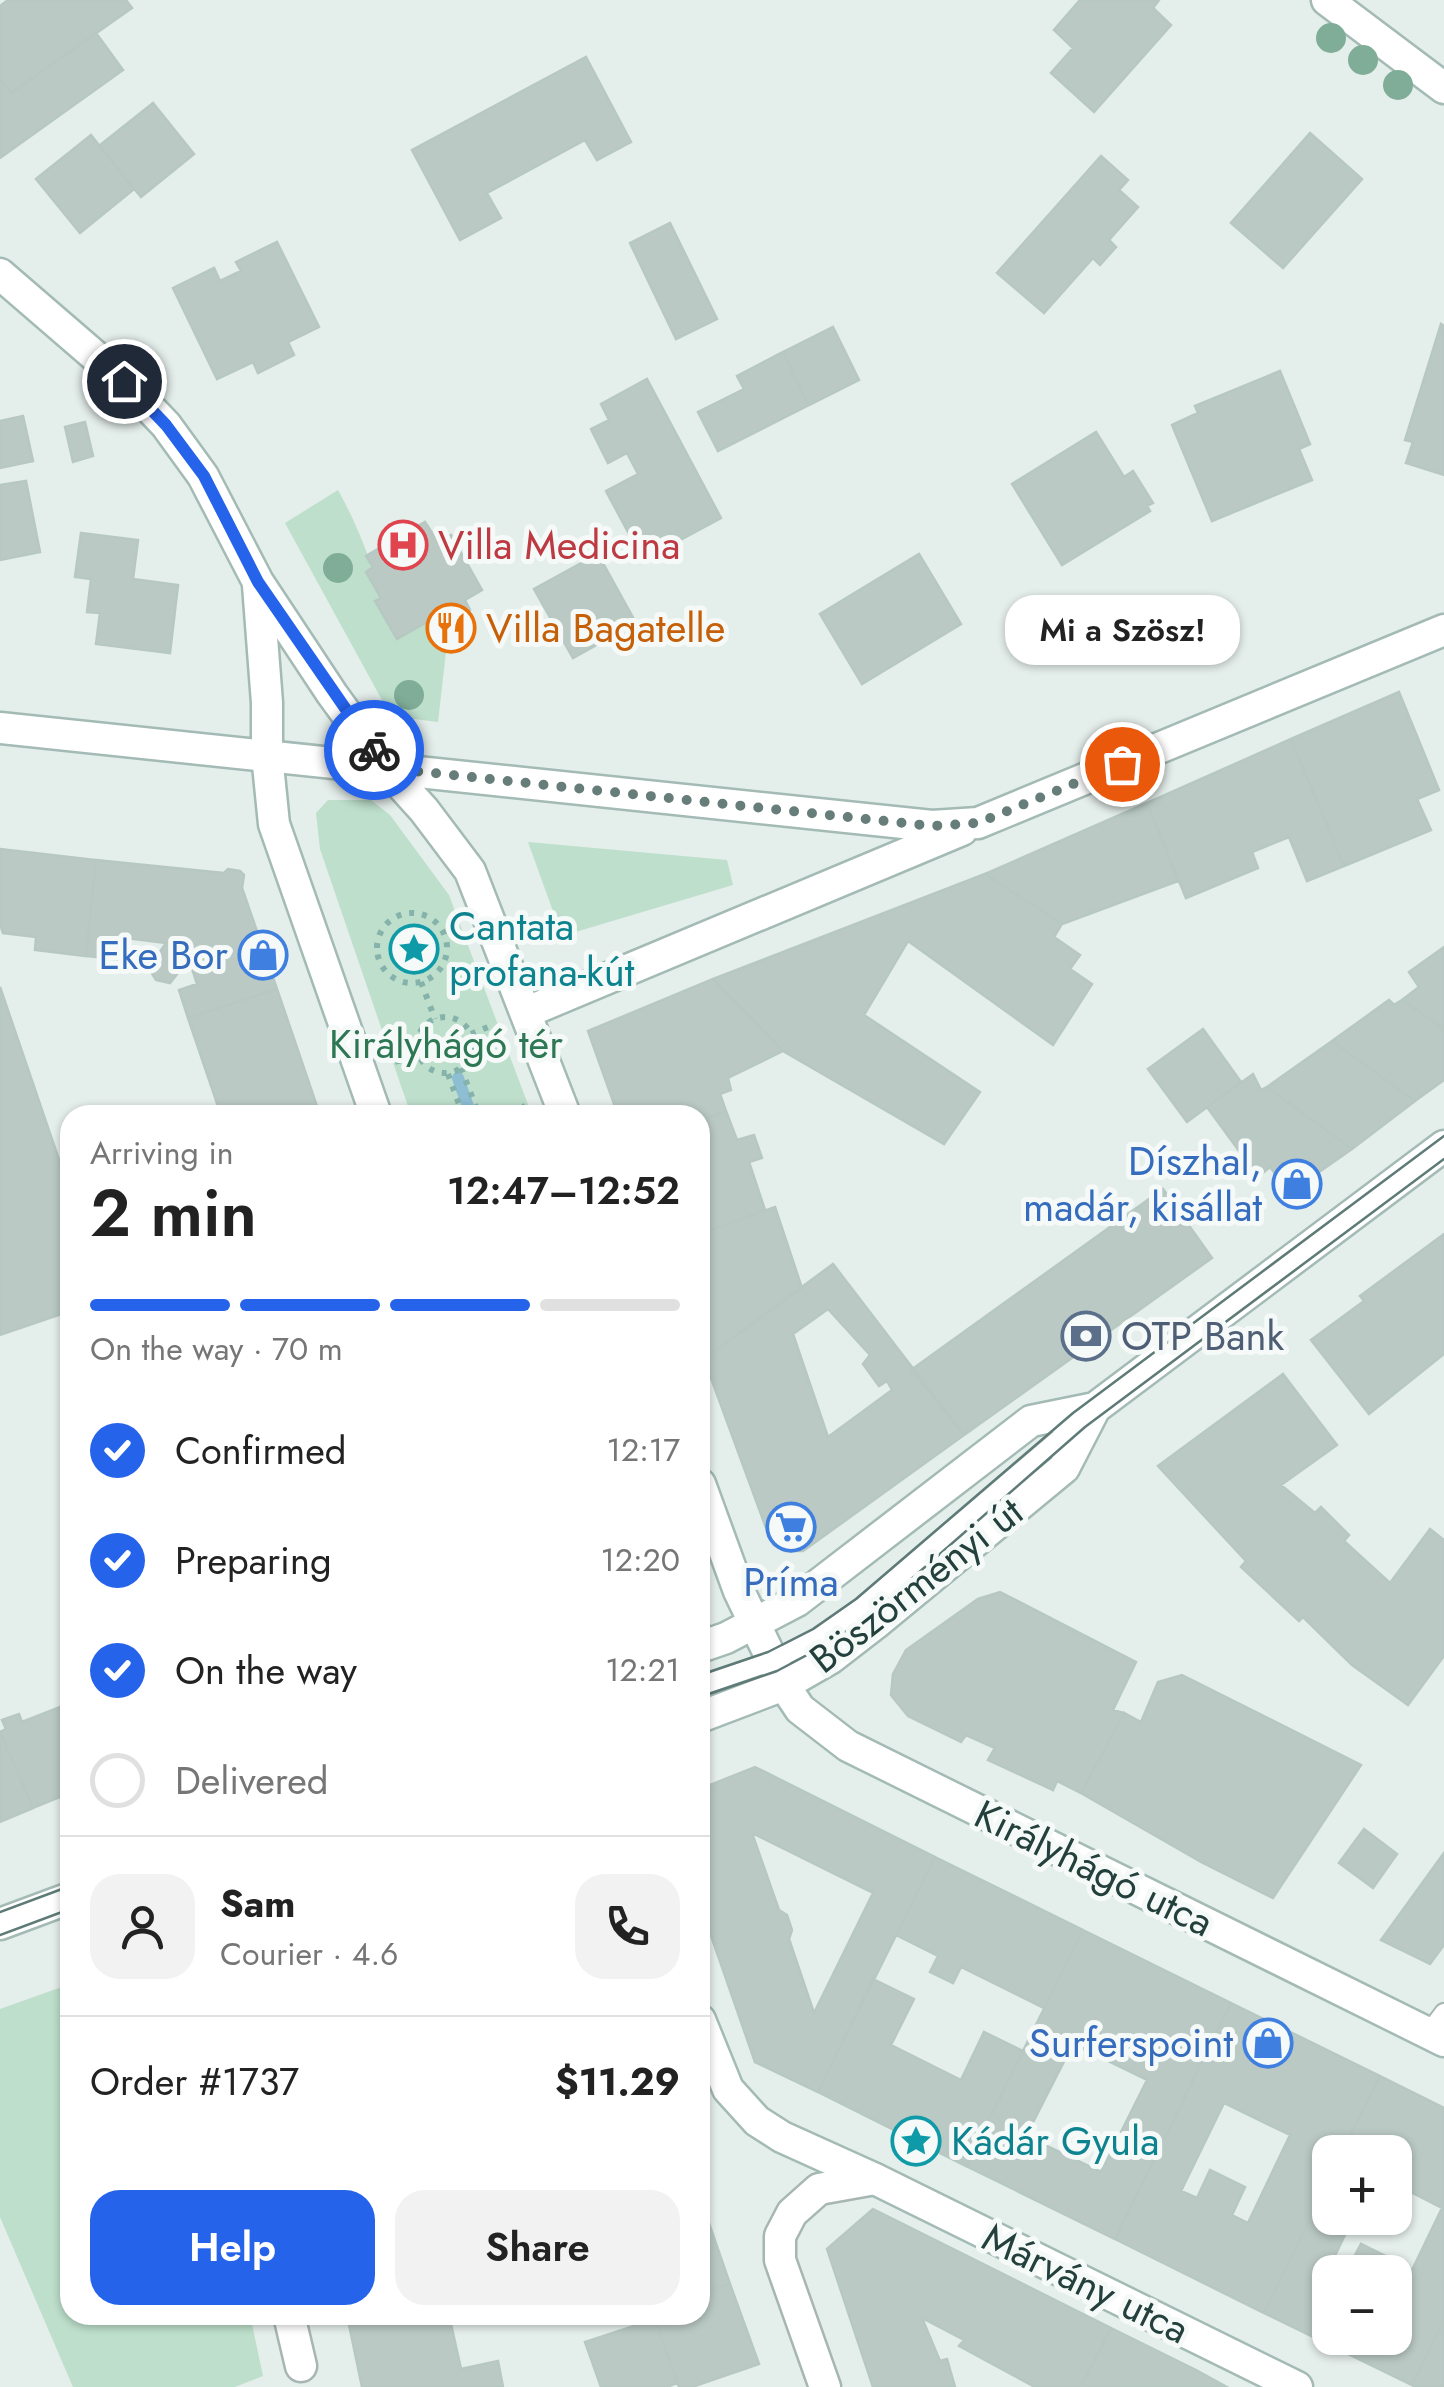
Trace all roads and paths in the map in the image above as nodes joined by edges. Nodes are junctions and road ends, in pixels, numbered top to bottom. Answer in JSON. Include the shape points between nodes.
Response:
{"nodes":[{"id":1,"x":1327,"y":0,"type":"edge"},
{"id":2,"x":1444,"y":88,"type":"edge"},
{"id":3,"x":0,"y":274,"type":"edge"},
{"id":4,"x":258,"y":582,"type":"junction"},
{"id":5,"x":1444,"y":630,"type":"edge"},
{"id":6,"x":0,"y":728,"type":"edge"},
{"id":7,"x":267,"y":755,"type":"junction"},
{"id":8,"x":386,"y":768,"type":"junction"},
{"id":9,"x":978,"y":823,"type":"junction"},
{"id":10,"x":421,"y":982,"type":"junction"},
{"id":11,"x":526,"y":1012,"type":"junction"},
{"id":12,"x":434,"y":1018,"type":"junction"},
{"id":13,"x":461,"y":1068,"type":"junction"},
{"id":14,"x":448,"y":1074,"type":"junction"},
{"id":15,"x":372,"y":1105,"type":"edge"},
{"id":16,"x":459,"y":1105,"type":"edge"},
{"id":17,"x":475,"y":1105,"type":"edge"},
{"id":18,"x":560,"y":1105,"type":"edge"},
{"id":19,"x":1444,"y":1146,"type":"edge"},
{"id":20,"x":1095,"y":1408,"type":"junction"},
{"id":21,"x":710,"y":1509,"type":"edge"},
{"id":22,"x":755,"y":1624,"type":"junction"},
{"id":23,"x":710,"y":1643,"type":"edge"},
{"id":24,"x":778,"y":1673,"type":"junction"},
{"id":25,"x":710,"y":1684,"type":"edge"},
{"id":26,"x":710,"y":1710,"type":"edge"},
{"id":27,"x":60,"y":1902,"type":"edge"},
{"id":28,"x":0,"y":1924,"type":"edge"},
{"id":29,"x":1439,"y":2029,"type":"edge"},
{"id":30,"x":710,"y":2045,"type":"edge"},
{"id":31,"x":876,"y":2179,"type":"junction"},
{"id":32,"x":291,"y":2325,"type":"edge"},
{"id":33,"x":301,"y":2366,"type":"dead end"},
{"id":34,"x":825,"y":2387,"type":"edge"},
{"id":35,"x":1297,"y":2387,"type":"edge"}],
"edges":[{"from":1,"to":2,"type":"street"},
{"from":3,"to":4,"type":"street","via":[[166,425],[204,476]]},
{"from":4,"to":7,"type":"street"},
{"from":4,"to":8,"type":"street"},
{"from":5,"to":9,"type":"street"},
{"from":6,"to":7,"type":"street"},
{"from":7,"to":8,"type":"street"},
{"from":7,"to":15,"type":"street","via":[[283,856]]},
{"from":8,"to":9,"type":"street","via":[[932,826]]},
{"from":8,"to":11,"type":"street","via":[[470,872]]},
{"from":9,"to":11,"type":"street"},
{"from":10,"to":10,"type":"path","via":[[444,964],[448,948],[435,920],[404,912],[379,931],[378,962],[402,982]]},
{"from":10,"to":12,"type":"path"},
{"from":11,"to":18,"type":"street"},
{"from":12,"to":13,"type":"path","via":[[456,1019],[470,1034],[472,1053]]},
{"from":12,"to":14,"type":"path","via":[[419,1033],[418,1054],[430,1069]]},
{"from":13,"to":14,"type":"path"},
{"from":13,"to":17,"type":"path"},
{"from":14,"to":16,"type":"path"},
{"from":19,"to":20,"type":"street","name":"Böszörményi út"},
{"from":20,"to":22,"type":"street","name":"Böszörményi út","via":[[1031,1421],[836,1573]]},
{"from":20,"to":24,"type":"street","name":"Böszörményi út","via":[[1064,1468],[831,1658]]},
{"from":21,"to":22,"type":"street"},
{"from":22,"to":23,"type":"street","name":"Böszörményi út"},
{"from":22,"to":24,"type":"street"},
{"from":24,"to":25,"type":"lane","name":"Böszörményi út"},
{"from":24,"to":26,"type":"street","name":"Böszörményi út"},
{"from":24,"to":29,"type":"street","name":"Királyhágó utca","via":[[800,1708],[848,1746]]},
{"from":27,"to":28,"type":"street"},
{"from":30,"to":31,"type":"street","name":"Márvány utca","via":[[728,2089],[757,2121]]},
{"from":31,"to":34,"type":"street","via":[[820,2190],[792,2213],[780,2236],[780,2260]]},
{"from":31,"to":35,"type":"street","name":"Márvány utca"},
{"from":32,"to":33,"type":"street"}]}
